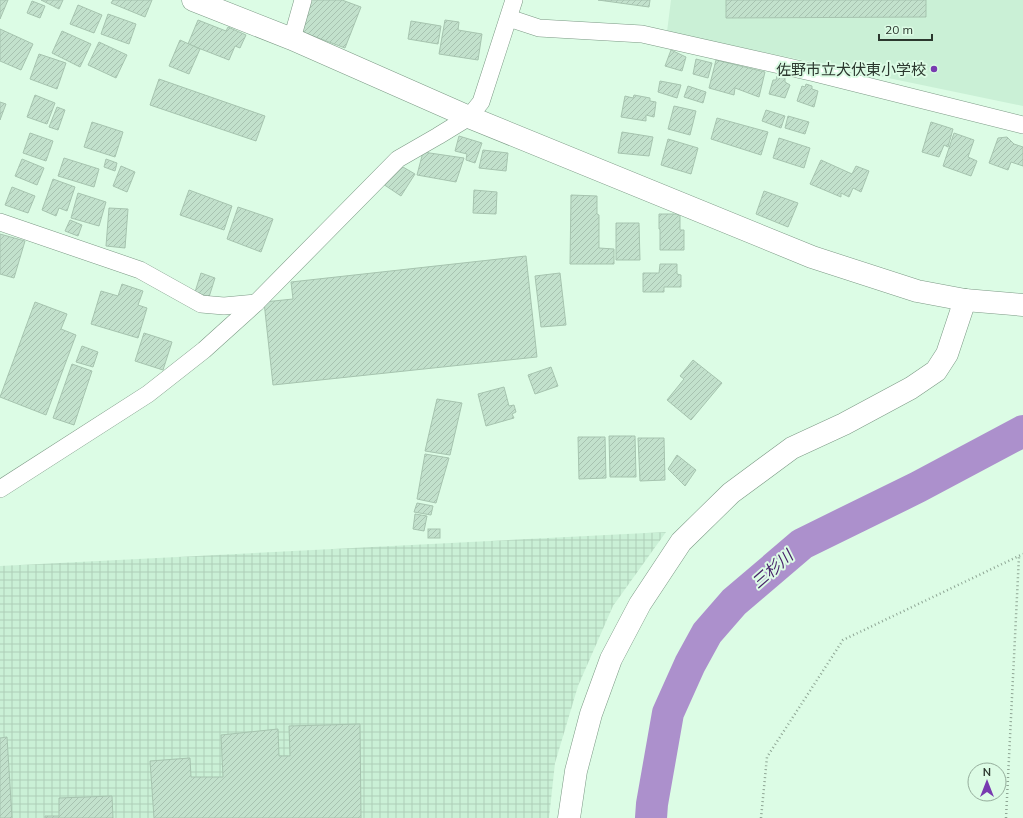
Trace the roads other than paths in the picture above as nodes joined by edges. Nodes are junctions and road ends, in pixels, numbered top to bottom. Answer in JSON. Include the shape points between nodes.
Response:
{"nodes":[{"id":1,"x":192,"y":0,"type":"edge"},
{"id":2,"x":303,"y":0,"type":"edge"},
{"id":3,"x":514,"y":0,"type":"edge"},
{"id":4,"x":509,"y":18,"type":"junction"},
{"id":5,"x":292,"y":38,"type":"junction"},
{"id":6,"x":469,"y":116,"type":"junction"},
{"id":7,"x":1023,"y":125,"type":"edge"},
{"id":8,"x":0,"y":222,"type":"edge"},
{"id":9,"x":965,"y":300,"type":"junction"},
{"id":10,"x":256,"y":303,"type":"junction"},
{"id":11,"x":1023,"y":305,"type":"edge"},
{"id":12,"x":0,"y":489,"type":"edge"},
{"id":13,"x":569,"y":818,"type":"edge"}],
"edges":[{"from":1,"to":5,"type":"street"},
{"from":2,"to":5,"type":"street"},
{"from":3,"to":4,"type":"street"},
{"from":4,"to":6,"type":"street","via":[[481,102]]},
{"from":4,"to":7,"type":"street","via":[[539,28],[642,34],[815,73]]},
{"from":5,"to":6,"type":"street"},
{"from":6,"to":9,"type":"street","via":[[812,257],[917,291]]},
{"from":6,"to":10,"type":"street","via":[[398,159]]},
{"from":8,"to":10,"type":"street","via":[[140,270],[201,304],[224,306]]},
{"from":9,"to":11,"type":"street"},
{"from":9,"to":13,"type":"street","via":[[947,354],[936,371],[911,388],[844,424],[792,448],[732,493],[681,542],[640,604],[611,659],[591,714],[576,771]]},
{"from":10,"to":12,"type":"street","via":[[204,350],[148,394]]}]}
